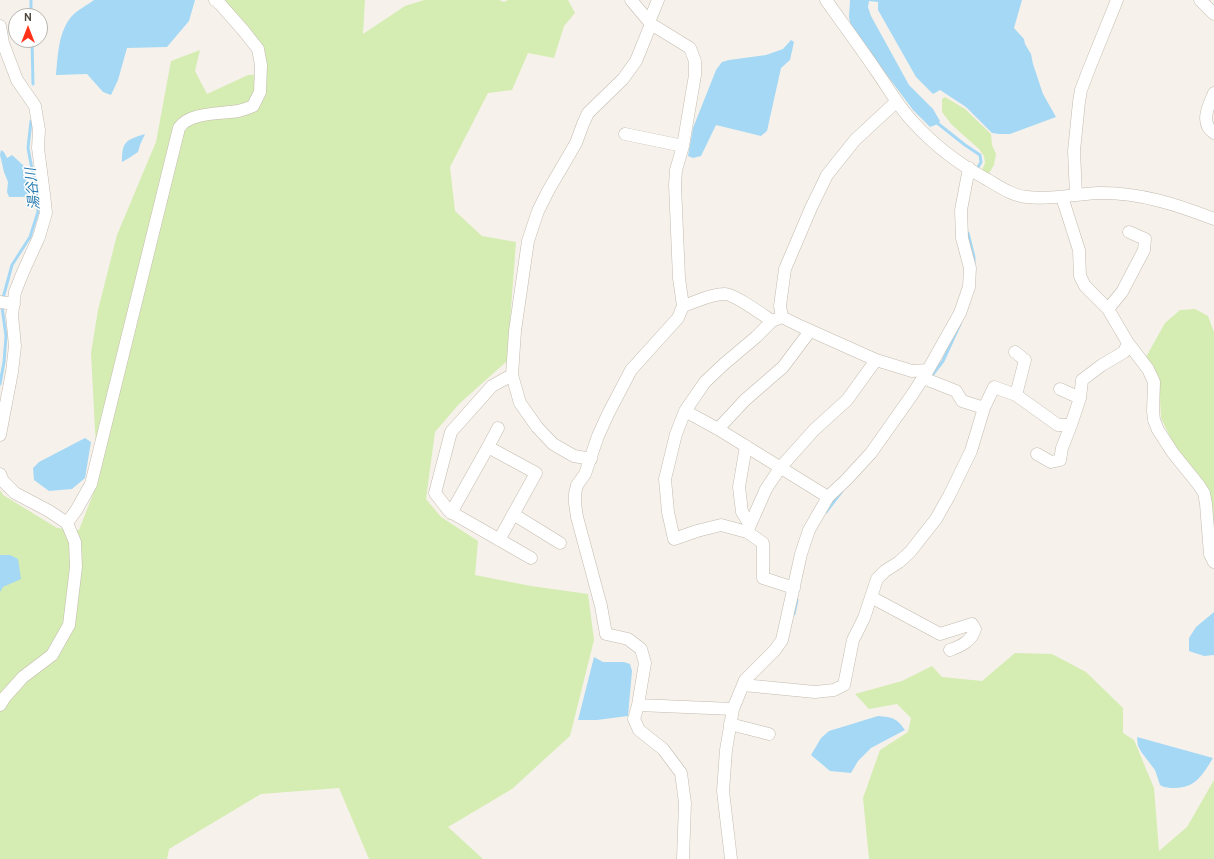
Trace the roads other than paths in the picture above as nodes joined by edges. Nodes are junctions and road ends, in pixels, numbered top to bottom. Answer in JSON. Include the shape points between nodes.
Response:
{"nodes":[{"id":1,"x":215,"y":0,"type":"edge"},
{"id":2,"x":631,"y":0,"type":"edge"},
{"id":3,"x":658,"y":0,"type":"edge"},
{"id":4,"x":826,"y":0,"type":"edge"},
{"id":5,"x":1117,"y":0,"type":"edge"},
{"id":6,"x":1200,"y":0,"type":"edge"},
{"id":7,"x":1214,"y":14,"type":"edge"},
{"id":8,"x":650,"y":23,"type":"junction"},
{"id":9,"x":0,"y":26,"type":"edge"},
{"id":10,"x":1214,"y":93,"type":"edge"},
{"id":11,"x":896,"y":102,"type":"junction"},
{"id":12,"x":1214,"y":132,"type":"edge"},
{"id":13,"x":625,"y":134,"type":"dead end"},
{"id":14,"x":683,"y":146,"type":"junction"},
{"id":15,"x":969,"y":168,"type":"junction"},
{"id":16,"x":1076,"y":195,"type":"junction"},
{"id":17,"x":1062,"y":197,"type":"junction"},
{"id":18,"x":1214,"y":219,"type":"edge"},
{"id":19,"x":1129,"y":232,"type":"dead end"},
{"id":20,"x":0,"y":302,"type":"edge"},
{"id":21,"x":14,"y":304,"type":"junction"},
{"id":22,"x":683,"y":306,"type":"junction"},
{"id":23,"x":1108,"y":309,"type":"junction"},
{"id":24,"x":777,"y":319,"type":"junction"},
{"id":25,"x":810,"y":331,"type":"junction"},
{"id":26,"x":1128,"y":343,"type":"junction"},
{"id":27,"x":1015,"y":352,"type":"dead end"},
{"id":28,"x":876,"y":360,"type":"junction"},
{"id":29,"x":926,"y":374,"type":"junction"},
{"id":30,"x":512,"y":375,"type":"junction"},
{"id":31,"x":1060,"y":389,"type":"dead end"},
{"id":32,"x":1016,"y":396,"type":"junction"},
{"id":33,"x":1080,"y":398,"type":"junction"},
{"id":34,"x":984,"y":408,"type":"junction"},
{"id":35,"x":685,"y":411,"type":"junction"},
{"id":36,"x":1071,"y":425,"type":"junction"},
{"id":37,"x":498,"y":428,"type":"dead end"},
{"id":38,"x":718,"y":429,"type":"junction"},
{"id":39,"x":0,"y":435,"type":"edge"},
{"id":40,"x":488,"y":446,"type":"junction"},
{"id":41,"x":746,"y":446,"type":"junction"},
{"id":42,"x":1037,"y":454,"type":"dead end"},
{"id":43,"x":591,"y":460,"type":"junction"},
{"id":44,"x":780,"y":468,"type":"junction"},
{"id":45,"x":0,"y":474,"type":"edge"},
{"id":46,"x":828,"y":497,"type":"junction"},
{"id":47,"x":451,"y":513,"type":"junction"},
{"id":48,"x":513,"y":514,"type":"junction"},
{"id":49,"x":67,"y":524,"type":"junction"},
{"id":50,"x":749,"y":528,"type":"junction"},
{"id":51,"x":499,"y":540,"type":"junction"},
{"id":52,"x":560,"y":543,"type":"dead end"},
{"id":53,"x":531,"y":558,"type":"dead end"},
{"id":54,"x":1214,"y":562,"type":"edge"},
{"id":55,"x":794,"y":588,"type":"junction"},
{"id":56,"x":871,"y":597,"type":"junction"},
{"id":57,"x":950,"y":650,"type":"dead end"},
{"id":58,"x":743,"y":685,"type":"junction"},
{"id":59,"x":0,"y":704,"type":"edge"},
{"id":60,"x":638,"y":705,"type":"junction"},
{"id":61,"x":733,"y":709,"type":"junction"},
{"id":62,"x":730,"y":724,"type":"junction"},
{"id":63,"x":769,"y":734,"type":"dead end"},
{"id":64,"x":683,"y":859,"type":"edge"},
{"id":65,"x":731,"y":859,"type":"edge"}],
"edges":[{"from":1,"to":49,"type":"street","via":[[258,49],[261,65],[260,92],[253,106],[240,111],[192,117],[179,128],[91,484]]},
{"from":2,"to":8,"type":"street"},
{"from":3,"to":8,"type":"street"},
{"from":4,"to":11,"type":"street"},
{"from":5,"to":16,"type":"street","via":[[1078,102],[1074,151]]},
{"from":6,"to":7,"type":"street"},
{"from":8,"to":14,"type":"street","via":[[690,48],[695,61]]},
{"from":8,"to":30,"type":"street","via":[[636,61],[623,79],[588,113],[576,142],[538,210],[528,241],[515,331]]},
{"from":9,"to":21,"type":"street","via":[[3,43],[17,80],[35,106],[46,213],[39,237],[15,292]]},
{"from":10,"to":12,"type":"street","via":[[1207,110],[1206,121],[1210,130]]},
{"from":11,"to":15,"type":"street","via":[[913,123]]},
{"from":11,"to":24,"type":"street","via":[[855,140],[827,175],[785,269]]},
{"from":13,"to":14,"type":"street"},
{"from":14,"to":22,"type":"street","via":[[676,170],[675,185],[679,278]]},
{"from":15,"to":17,"type":"street","via":[[1015,194],[1026,197]]},
{"from":15,"to":29,"type":"street","via":[[961,210],[962,238],[970,268],[969,287],[960,313]]},
{"from":16,"to":17,"type":"street"},
{"from":16,"to":18,"type":"street","via":[[1117,193],[1139,196],[1172,204]]},
{"from":17,"to":23,"type":"street","via":[[1079,250],[1080,276],[1085,286]]},
{"from":19,"to":23,"type":"street","via":[[1146,240],[1144,250],[1122,292]]},
{"from":20,"to":21,"type":"street"},
{"from":21,"to":39,"type":"street","via":[[12,372]]},
{"from":22,"to":24,"type":"street","via":[[726,293]]},
{"from":22,"to":43,"type":"street","via":[[678,318],[631,370],[598,436]]},
{"from":23,"to":26,"type":"street"},
{"from":24,"to":25,"type":"street"},
{"from":24,"to":35,"type":"street","via":[[705,382]]},
{"from":25,"to":28,"type":"street"},
{"from":25,"to":38,"type":"street","via":[[783,367],[745,400]]},
{"from":26,"to":33,"type":"street","via":[[1124,352],[1082,380]]},
{"from":26,"to":54,"type":"street","via":[[1148,369],[1154,382],[1153,411],[1158,430],[1204,493],[1210,554]]},
{"from":27,"to":32,"type":"street","via":[[1025,360]]},
{"from":28,"to":29,"type":"street"},
{"from":28,"to":44,"type":"street","via":[[847,400],[814,430]]},
{"from":29,"to":34,"type":"street","via":[[956,391],[962,402]]},
{"from":29,"to":46,"type":"street","via":[[871,453]]},
{"from":30,"to":43,"type":"street","via":[[520,403],[537,427],[553,444],[574,456]]},
{"from":30,"to":47,"type":"street","via":[[492,386],[450,432],[435,494]]},
{"from":31,"to":33,"type":"street"},
{"from":32,"to":34,"type":"street","via":[[994,387]]},
{"from":32,"to":36,"type":"street","via":[[1058,425]]},
{"from":33,"to":36,"type":"street"},
{"from":34,"to":56,"type":"street","via":[[971,451],[936,519],[910,552],[877,579]]},
{"from":35,"to":38,"type":"street"},
{"from":35,"to":50,"type":"street","via":[[676,434],[665,480],[674,539],[721,525]]},
{"from":36,"to":42,"type":"street","via":[[1060,460],[1051,462]]},
{"from":37,"to":40,"type":"street"},
{"from":38,"to":41,"type":"street"},
{"from":40,"to":47,"type":"street"},
{"from":40,"to":48,"type":"street","via":[[536,473]]},
{"from":41,"to":44,"type":"street"},
{"from":41,"to":50,"type":"street","via":[[739,487],[742,512]]},
{"from":43,"to":60,"type":"street","via":[[577,485],[577,517],[606,634],[628,639],[641,649],[645,663]]},
{"from":44,"to":46,"type":"street"},
{"from":44,"to":50,"type":"street","via":[[766,489]]},
{"from":45,"to":49,"type":"street","via":[[15,493]]},
{"from":46,"to":55,"type":"street","via":[[809,530]]},
{"from":47,"to":51,"type":"street"},
{"from":48,"to":51,"type":"street"},
{"from":48,"to":52,"type":"street"},
{"from":49,"to":59,"type":"street","via":[[75,542],[76,567],[69,625],[52,656],[23,677]]},
{"from":50,"to":55,"type":"street","via":[[763,543],[763,578]]},
{"from":51,"to":53,"type":"street"},
{"from":55,"to":58,"type":"street","via":[[782,640]]},
{"from":56,"to":57,"type":"street","via":[[940,634],[972,624],[975,628],[973,635],[962,646]]},
{"from":56,"to":58,"type":"street","via":[[864,618],[852,640],[844,685],[834,690],[815,692]]},
{"from":58,"to":61,"type":"street"},
{"from":60,"to":61,"type":"street"},
{"from":60,"to":64,"type":"street","via":[[634,720],[639,730],[663,749],[681,773],[685,803]]},
{"from":61,"to":62,"type":"street"},
{"from":62,"to":63,"type":"street"},
{"from":62,"to":65,"type":"street","via":[[723,791]]}]}
